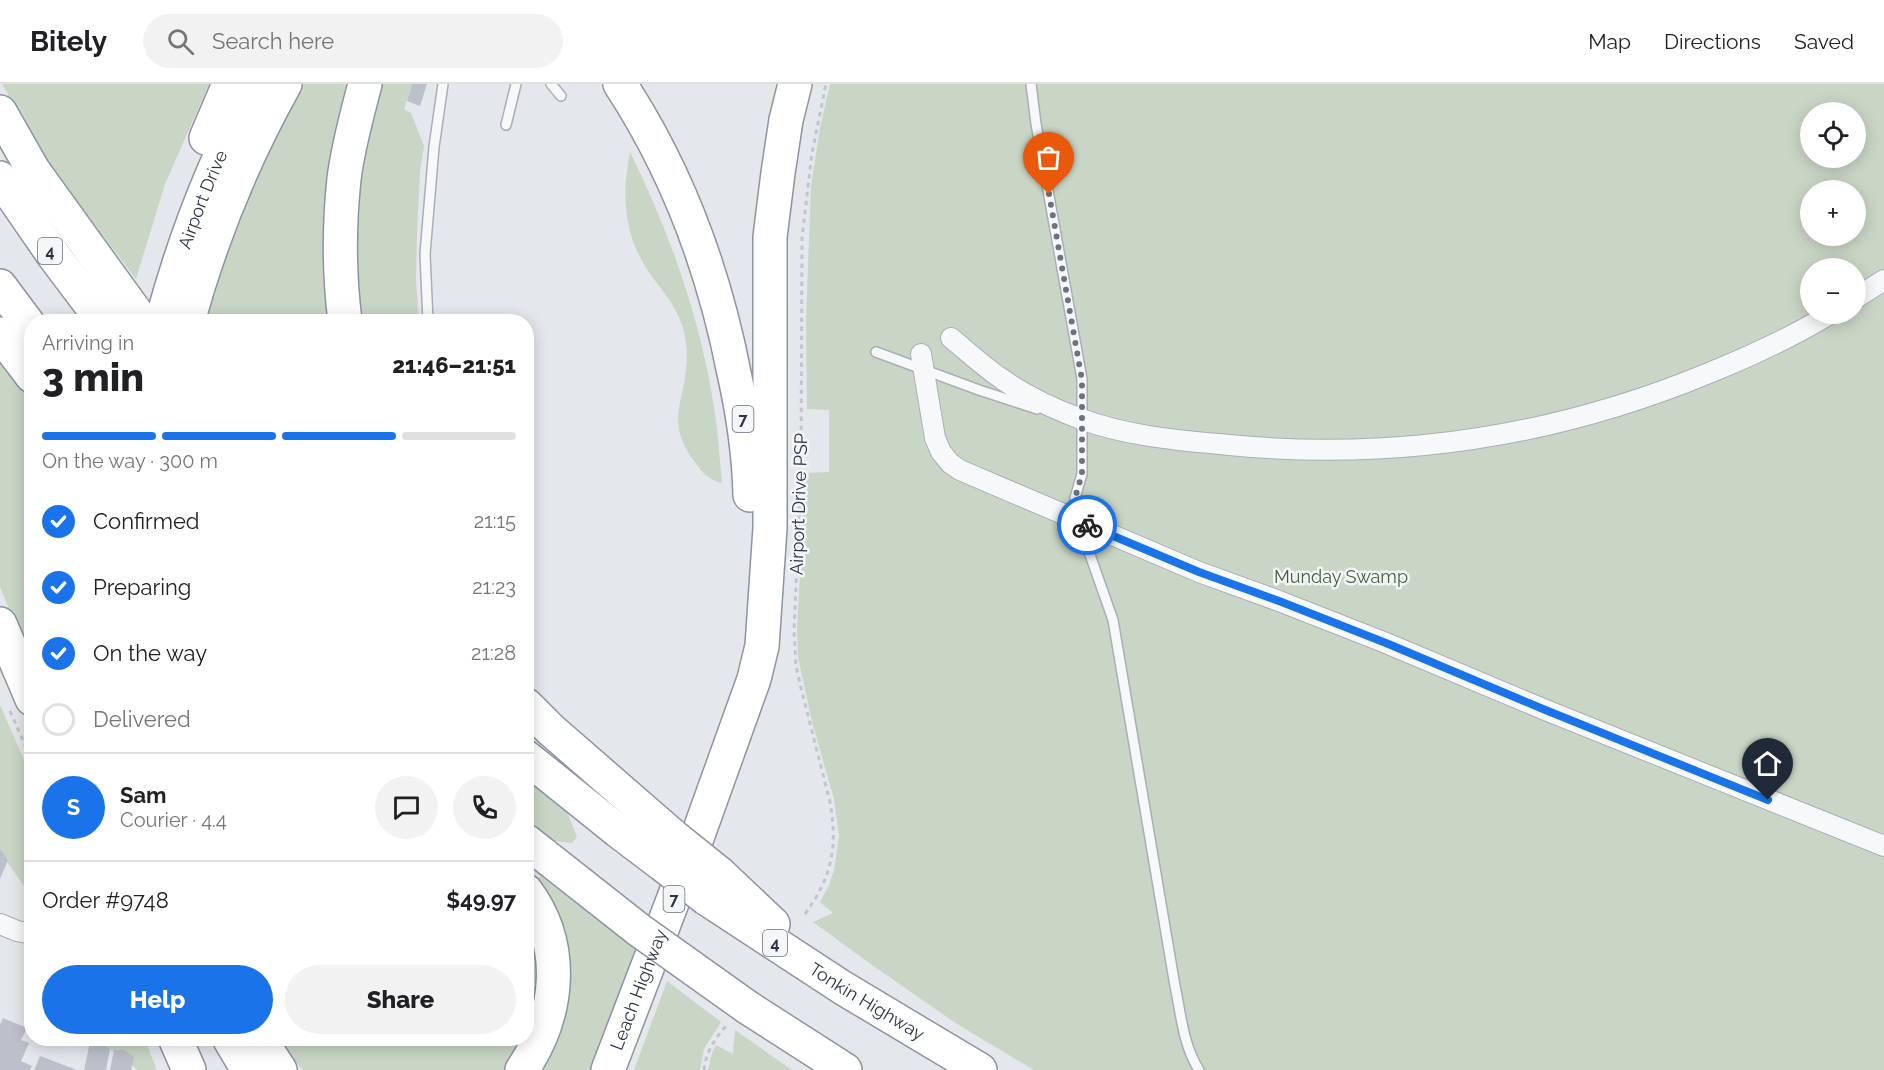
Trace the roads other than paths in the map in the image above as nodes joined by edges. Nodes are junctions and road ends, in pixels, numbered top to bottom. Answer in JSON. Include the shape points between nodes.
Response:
{"nodes":[{"id":1,"x":229,"y":84,"type":"edge"},
{"id":2,"x":256,"y":84,"type":"edge"},
{"id":3,"x":285,"y":84,"type":"edge"},
{"id":4,"x":365,"y":84,"type":"edge"},
{"id":5,"x":443,"y":84,"type":"edge"},
{"id":6,"x":516,"y":84,"type":"edge"},
{"id":7,"x":552,"y":84,"type":"edge"},
{"id":8,"x":620,"y":84,"type":"edge"},
{"id":9,"x":795,"y":84,"type":"edge"},
{"id":10,"x":1031,"y":84,"type":"edge"},
{"id":11,"x":561,"y":96,"type":"dead end"},
{"id":12,"x":0,"y":112,"type":"edge"},
{"id":13,"x":506,"y":125,"type":"dead end"},
{"id":14,"x":0,"y":178,"type":"edge"},
{"id":15,"x":1884,"y":280,"type":"edge"},
{"id":16,"x":0,"y":286,"type":"edge"},
{"id":17,"x":1866,"y":292,"type":"edge"},
{"id":18,"x":171,"y":312,"type":"edge"},
{"id":19,"x":98,"y":314,"type":"edge"},
{"id":20,"x":137,"y":314,"type":"edge"},
{"id":21,"x":344,"y":314,"type":"edge"},
{"id":22,"x":428,"y":314,"type":"edge"},
{"id":23,"x":24,"y":318,"type":"edge"},
{"id":24,"x":1813,"y":324,"type":"edge"},
{"id":25,"x":0,"y":334,"type":"edge"},
{"id":26,"x":951,"y":338,"type":"dead end"},
{"id":27,"x":876,"y":352,"type":"dead end"},
{"id":28,"x":923,"y":362,"type":"junction"},
{"id":29,"x":24,"y":366,"type":"edge"},
{"id":30,"x":1082,"y":420,"type":"junction"},
{"id":31,"x":1078,"y":521,"type":"junction"},
{"id":32,"x":0,"y":624,"type":"edge"},
{"id":33,"x":20,"y":703,"type":"edge"},
{"id":34,"x":534,"y":713,"type":"edge"},
{"id":35,"x":534,"y":751,"type":"edge"},
{"id":36,"x":534,"y":763,"type":"edge"},
{"id":37,"x":719,"y":775,"type":"junction"},
{"id":38,"x":618,"y":831,"type":"junction"},
{"id":39,"x":1884,"y":846,"type":"edge"},
{"id":40,"x":534,"y":847,"type":"edge"},
{"id":41,"x":668,"y":851,"type":"junction"},
{"id":42,"x":534,"y":903,"type":"edge"},
{"id":43,"x":0,"y":924,"type":"edge"},
{"id":44,"x":24,"y":932,"type":"edge"},
{"id":45,"x":178,"y":1046,"type":"edge"},
{"id":46,"x":201,"y":1046,"type":"edge"},
{"id":47,"x":234,"y":1046,"type":"edge"},
{"id":48,"x":264,"y":1046,"type":"edge"},
{"id":49,"x":189,"y":1070,"type":"edge"},
{"id":50,"x":209,"y":1070,"type":"edge"},
{"id":51,"x":248,"y":1070,"type":"edge"},
{"id":52,"x":280,"y":1070,"type":"edge"},
{"id":53,"x":522,"y":1070,"type":"edge"},
{"id":54,"x":608,"y":1070,"type":"edge"},
{"id":55,"x":845,"y":1070,"type":"edge"},
{"id":56,"x":980,"y":1070,"type":"edge"},
{"id":57,"x":1199,"y":1070,"type":"edge"}],
"edges":[{"from":1,"to":18,"type":"highway","via":[[171,238]]},
{"from":2,"to":18,"type":"highway","name":"Airport Drive","via":[[205,192],[183,251]]},
{"from":3,"to":18,"type":"highway","via":[[229,198],[201,276]]},
{"from":4,"to":21,"type":"highway","via":[[345,177],[340,238]]},
{"from":5,"to":22,"type":"lane","via":[[425,254]]},
{"from":6,"to":13,"type":"lane"},
{"from":7,"to":11,"type":"lane"},
{"from":8,"to":37,"type":"highway","number":"7","via":[[679,194],[711,280],[727,336],[747,444],[751,537],[745,642]]},
{"from":9,"to":37,"type":"highway","via":[[786,120],[770,237],[770,528],[762,646]]},
{"from":10,"to":30,"type":"lane","via":[[1082,380]]},
{"from":12,"to":20,"type":"highway","via":[[33,170]]},
{"from":14,"to":19,"type":"highway","number":"4"},
{"from":15,"to":17,"type":"street"},
{"from":16,"to":23,"type":"highway"},
{"from":24,"to":30,"type":"street","via":[[1747,358],[1681,385],[1613,408],[1496,436],[1390,448],[1253,448],[1193,442]]},
{"from":25,"to":29,"type":"highway"},
{"from":26,"to":30,"type":"street","via":[[1002,379]]},
{"from":27,"to":28,"type":"lane"},
{"from":28,"to":30,"type":"lane","via":[[1030,407]]},
{"from":28,"to":31,"type":"street","via":[[935,438],[950,463]]},
{"from":30,"to":31,"type":"lane","via":[[1082,474],[1075,498]]},
{"from":31,"to":39,"type":"street"},
{"from":31,"to":57,"type":"lane","via":[[1113,620],[1175,986],[1187,1043]]},
{"from":32,"to":33,"type":"highway"},
{"from":34,"to":41,"type":"highway"},
{"from":35,"to":38,"type":"highway"},
{"from":36,"to":38,"type":"highway","name":"Tonkin Highway","number":"4"},
{"from":37,"to":54,"type":"highway","name":"Leach Highway","number":"7"},
{"from":38,"to":41,"type":"highway","name":"Tonkin Highway","number":"4"},
{"from":40,"to":55,"type":"highway","bridge":true,"via":[[639,930],[736,1016]]},
{"from":41,"to":56,"type":"highway","name":"Tonkin Highway","number":"4","bridge":true,"via":[[843,988]]},
{"from":42,"to":53,"type":"highway","via":[[549,938],[554,984],[542,1036]]},
{"from":43,"to":44,"type":"street"},
{"from":45,"to":49,"type":"highway"},
{"from":46,"to":50,"type":"highway"},
{"from":47,"to":51,"type":"highway"},
{"from":48,"to":52,"type":"highway"}]}
